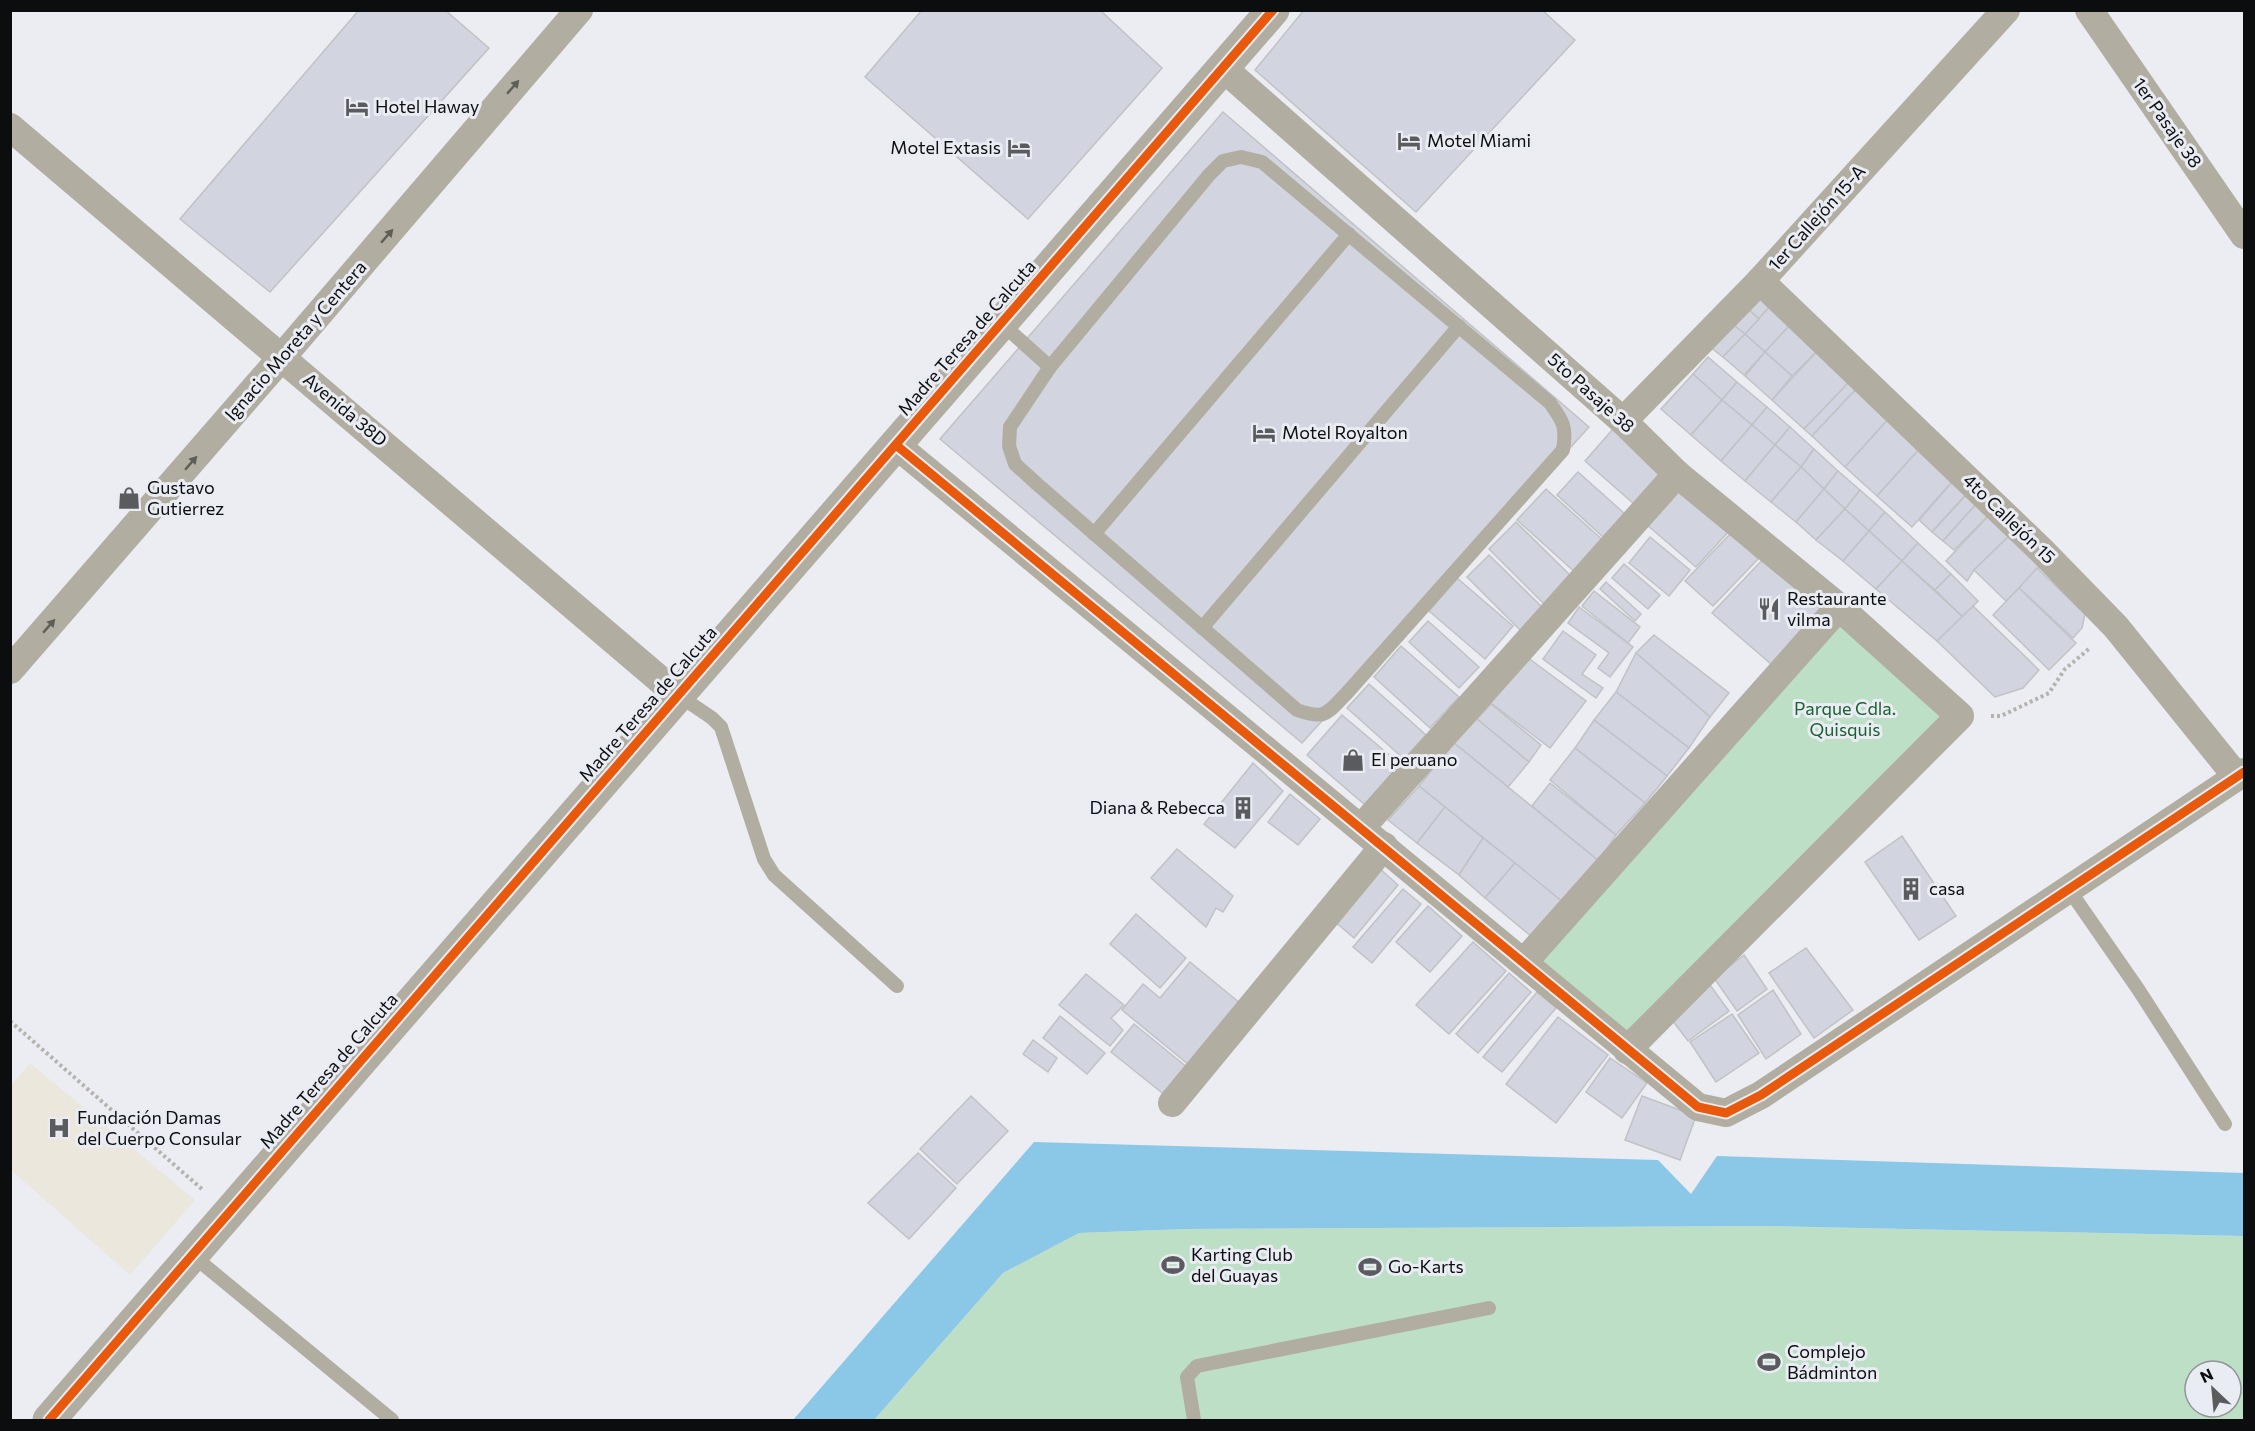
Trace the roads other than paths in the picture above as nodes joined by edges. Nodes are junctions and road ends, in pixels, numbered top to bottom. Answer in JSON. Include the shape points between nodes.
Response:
{"nodes":[{"id":1,"x":579,"y":10,"type":"edge"},
{"id":2,"x":1273,"y":10,"type":"edge"},
{"id":3,"x":2006,"y":10,"type":"edge"},
{"id":4,"x":2089,"y":10,"type":"edge"},
{"id":5,"x":1223,"y":68,"type":"junction"},
{"id":6,"x":10,"y":127,"type":"edge"},
{"id":7,"x":1349,"y":234,"type":"junction"},
{"id":8,"x":2244,"y":235,"type":"edge"},
{"id":9,"x":1760,"y":281,"type":"junction"},
{"id":10,"x":1001,"y":323,"type":"junction"},
{"id":11,"x":1459,"y":326,"type":"junction"},
{"id":12,"x":282,"y":357,"type":"junction"},
{"id":13,"x":1050,"y":367,"type":"junction"},
{"id":14,"x":1623,"y":421,"type":"junction"},
{"id":15,"x":896,"y":445,"type":"junction"},
{"id":16,"x":1677,"y":474,"type":"junction"},
{"id":17,"x":1094,"y":534,"type":"junction"},
{"id":18,"x":1839,"y":607,"type":"junction"},
{"id":19,"x":1202,"y":628,"type":"junction"},
{"id":20,"x":10,"y":670,"type":"edge"},
{"id":21,"x":678,"y":695,"type":"junction"},
{"id":22,"x":2241,"y":774,"type":"edge"},
{"id":23,"x":1361,"y":828,"type":"junction"},
{"id":24,"x":1384,"y":846,"type":"junction"},
{"id":25,"x":2070,"y":891,"type":"junction"},
{"id":26,"x":1524,"y":962,"type":"junction"},
{"id":27,"x":897,"y":986,"type":"dead end"},
{"id":28,"x":1627,"y":1050,"type":"junction"},
{"id":29,"x":1172,"y":1103,"type":"dead end"},
{"id":30,"x":2225,"y":1124,"type":"dead end"},
{"id":31,"x":192,"y":1255,"type":"junction"},
{"id":32,"x":1489,"y":1308,"type":"dead end"},
{"id":33,"x":49,"y":1420,"type":"edge"},
{"id":34,"x":392,"y":1420,"type":"edge"},
{"id":35,"x":1194,"y":1420,"type":"edge"}],
"edges":[{"from":12,"to":1,"type":"street","name":"Ignacio Moreta y Centera","one_way":true},
{"from":2,"to":5,"type":"street","name":"Madre Teresa de Calcuta"},
{"from":3,"to":9,"type":"street","name":"1er Callejón 15-A"},
{"from":4,"to":8,"type":"street","name":"1er Pasaje 38"},
{"from":5,"to":10,"type":"street","name":"Madre Teresa de Calcuta"},
{"from":5,"to":14,"type":"street","name":"5to Pasaje 38"},
{"from":6,"to":12,"type":"street","name":"Avenida 38D"},
{"from":7,"to":11,"type":"lane"},
{"from":7,"to":13,"type":"lane","via":[[1262,162],[1241,157],[1223,161]]},
{"from":7,"to":17,"type":"lane"},
{"from":9,"to":14,"type":"street","name":"1er Callejón 15-A"},
{"from":9,"to":22,"type":"street","name":"4to Callejón 15","via":[[2041,550],[2116,627]]},
{"from":10,"to":13,"type":"lane"},
{"from":10,"to":15,"type":"street","name":"Madre Teresa de Calcuta"},
{"from":11,"to":19,"type":"lane"},
{"from":11,"to":19,"type":"lane","via":[[1550,403],[1566,432],[1563,450],[1328,712],[1315,716],[1296,710]]},
{"from":20,"to":12,"type":"street","name":"Ignacio Moreta y Centera","one_way":true},
{"from":12,"to":21,"type":"street","name":"Avenida 38D"},
{"from":13,"to":17,"type":"lane","via":[[1010,427],[1009,446],[1015,464]]},
{"from":14,"to":16,"type":"street","name":"5to Pasaje 38"},
{"from":15,"to":21,"type":"street","name":"Madre Teresa de Calcuta"},
{"from":15,"to":23,"type":"street"},
{"from":16,"to":18,"type":"street","name":"5to Pasaje 38"},
{"from":16,"to":23,"type":"street"},
{"from":17,"to":19,"type":"lane"},
{"from":18,"to":26,"type":"street"},
{"from":18,"to":28,"type":"street","name":"5to Pasaje 38","via":[[1960,716]]},
{"from":21,"to":27,"type":"lane","via":[[721,727],[764,859],[774,875]]},
{"from":21,"to":31,"type":"street","name":"Madre Teresa de Calcuta"},
{"from":22,"to":25,"type":"street"},
{"from":23,"to":24,"type":"street"},
{"from":24,"to":26,"type":"street"},
{"from":24,"to":29,"type":"street"},
{"from":25,"to":28,"type":"street","via":[[1761,1095],[1726,1113],[1698,1107]]},
{"from":25,"to":30,"type":"lane"},
{"from":26,"to":28,"type":"street"},
{"from":31,"to":33,"type":"street","name":"Madre Teresa de Calcuta"},
{"from":31,"to":34,"type":"lane"},
{"from":32,"to":35,"type":"lane","via":[[1197,1366],[1186,1377]]}]}
